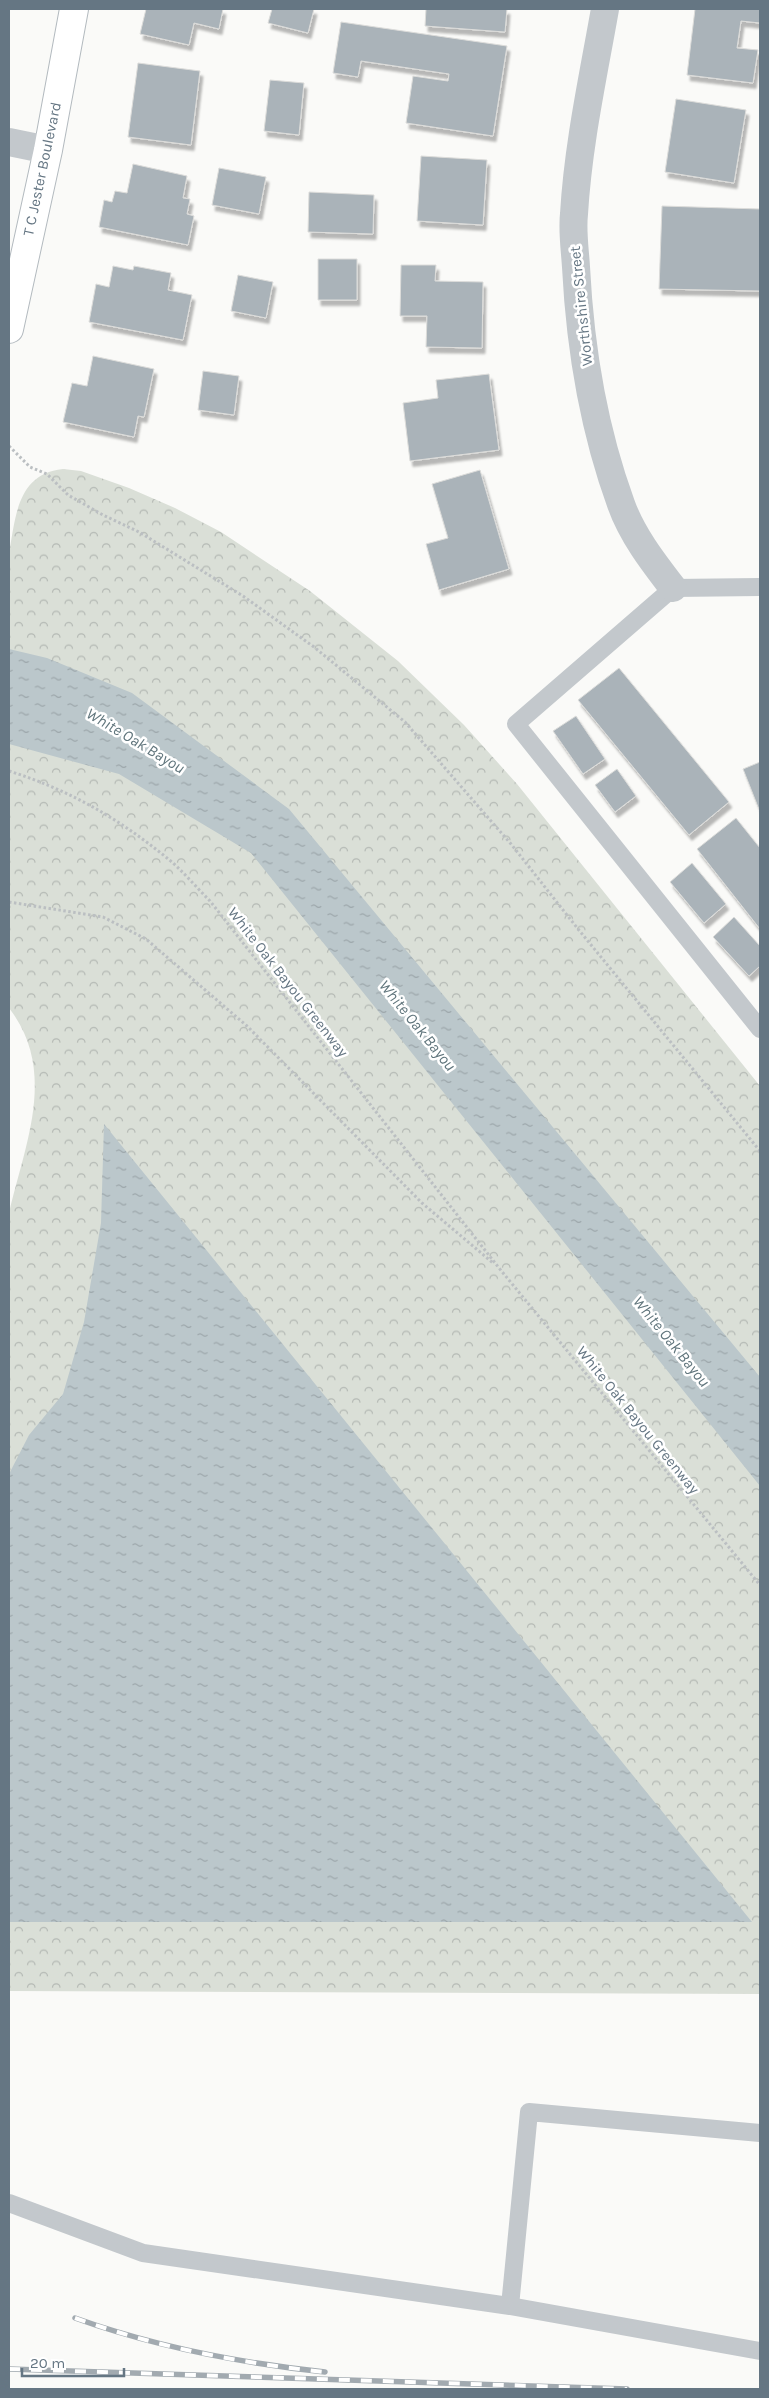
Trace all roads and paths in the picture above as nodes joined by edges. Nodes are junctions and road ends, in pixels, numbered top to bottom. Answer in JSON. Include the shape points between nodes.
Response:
{"nodes":[{"id":1,"x":74,"y":9,"type":"edge"},
{"id":2,"x":605,"y":9,"type":"edge"},
{"id":3,"x":9,"y":142,"type":"edge"},
{"id":4,"x":48,"y":150,"type":"junction"},
{"id":5,"x":9,"y":329,"type":"edge"},
{"id":6,"x":9,"y":446,"type":"edge"},
{"id":7,"x":760,"y":587,"type":"edge"},
{"id":8,"x":673,"y":588,"type":"junction"},
{"id":9,"x":9,"y":771,"type":"edge"},
{"id":10,"x":9,"y":902,"type":"edge"},
{"id":11,"x":760,"y":1030,"type":"edge"},
{"id":12,"x":760,"y":1151,"type":"edge"},
{"id":13,"x":499,"y":1268,"type":"junction"},
{"id":14,"x":760,"y":1585,"type":"edge"},
{"id":15,"x":760,"y":2133,"type":"edge"},
{"id":16,"x":9,"y":2203,"type":"edge"},
{"id":17,"x":510,"y":2306,"type":"junction"},
{"id":18,"x":760,"y":2351,"type":"edge"}],
"edges":[{"from":1,"to":4,"type":"main road","name":"T C Jester Boulevard"},
{"from":2,"to":8,"type":"street","name":"Worthshire Street","via":[[579,160],[573,217],[577,288],[587,368],[622,506],[649,556]]},
{"from":3,"to":4,"type":"street"},
{"from":4,"to":5,"type":"main road","name":"T C Jester Boulevard"},
{"from":6,"to":12,"type":"path","via":[[30,467],[47,474],[68,495],[140,532],[243,596],[314,647],[405,722],[511,844]]},
{"from":7,"to":8,"type":"lane"},
{"from":8,"to":11,"type":"lane","via":[[516,724]]},
{"from":9,"to":13,"type":"path","name":"White Oak Bayou Greenway","via":[[48,784],[96,808],[167,858],[198,889]]},
{"from":10,"to":13,"type":"path","name":"White Oak Bayou Greenway","via":[[103,917],[146,938],[247,1026],[422,1203]]},
{"from":13,"to":14,"type":"path","name":"White Oak Bayou Greenway"},
{"from":15,"to":17,"type":"lane","via":[[529,2112]]},
{"from":16,"to":17,"type":"lane","via":[[144,2253]]},
{"from":17,"to":18,"type":"lane"}]}
